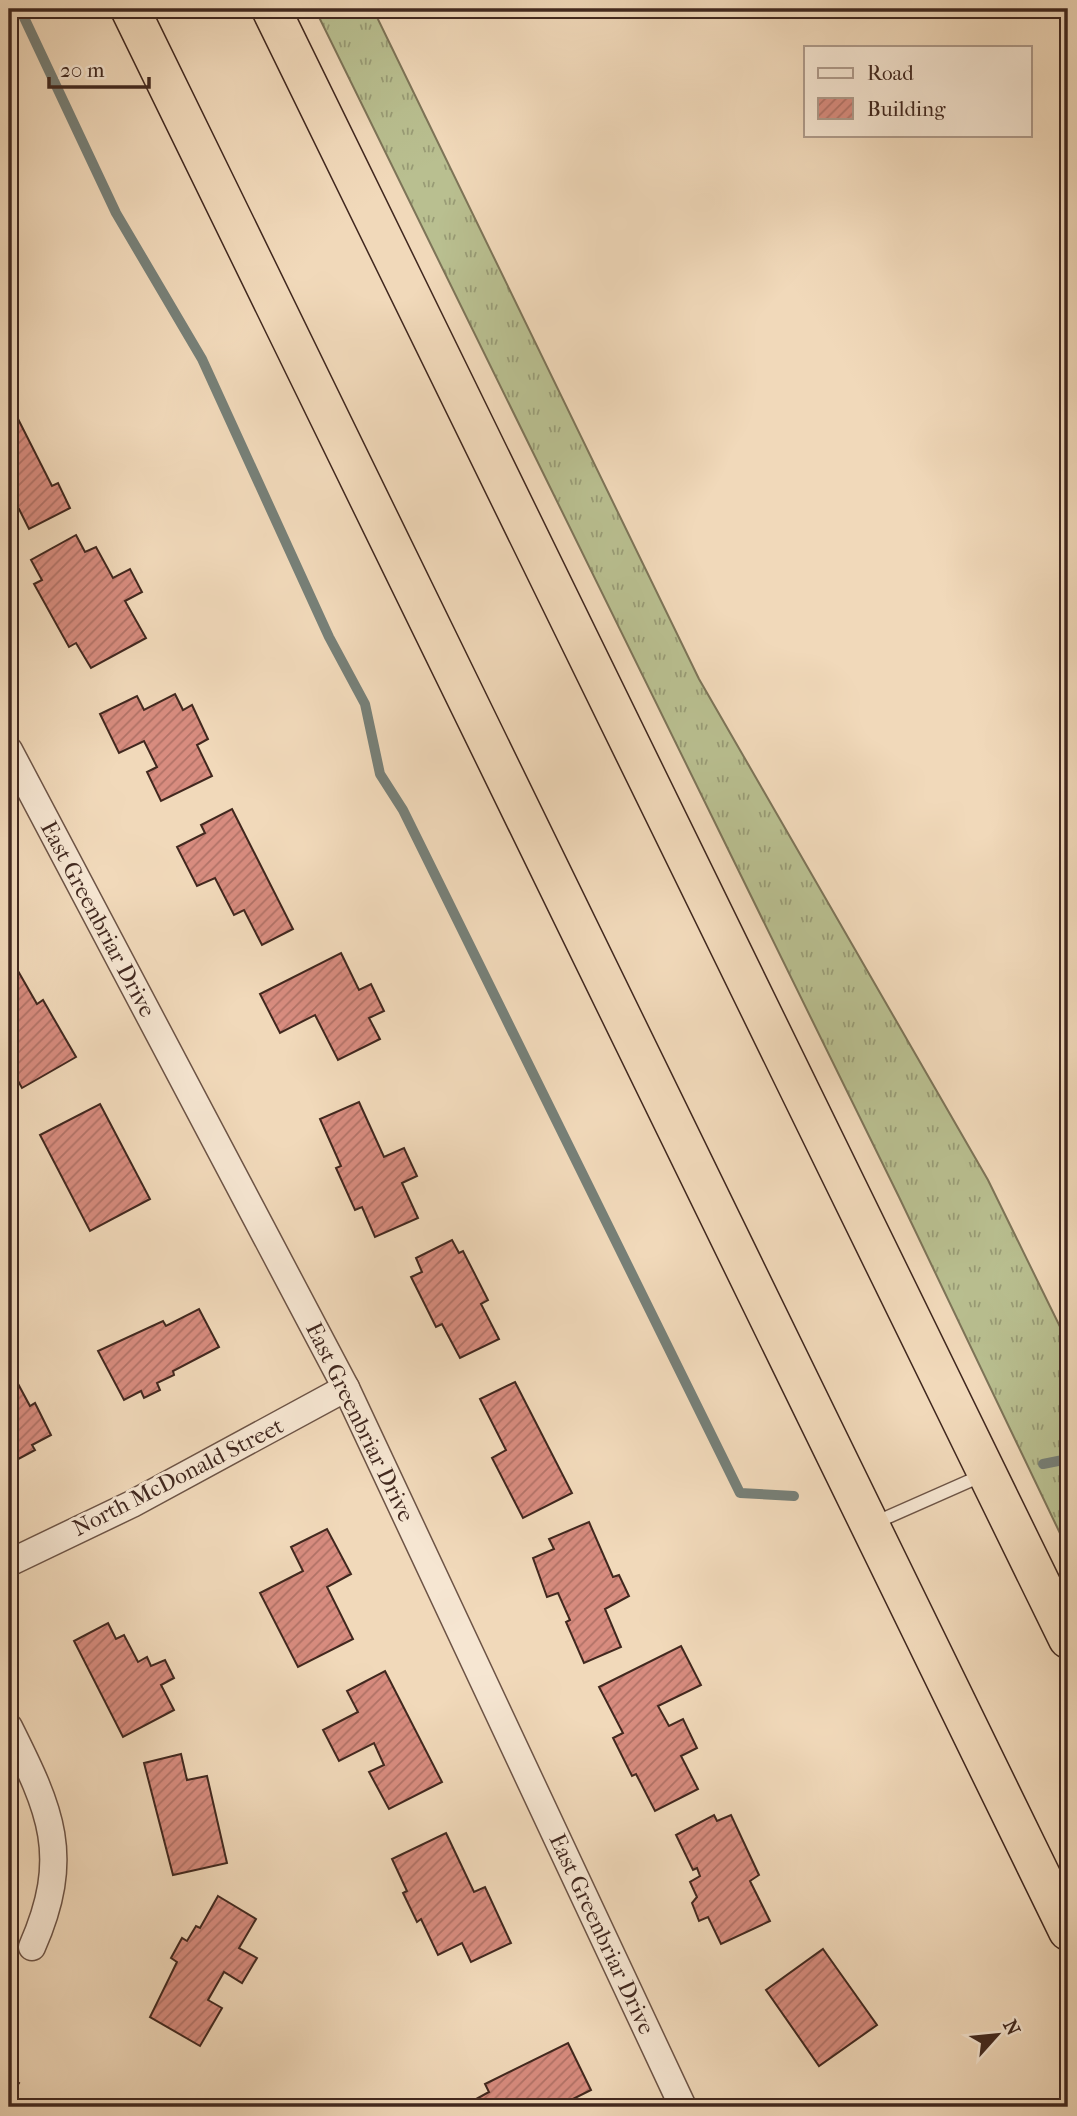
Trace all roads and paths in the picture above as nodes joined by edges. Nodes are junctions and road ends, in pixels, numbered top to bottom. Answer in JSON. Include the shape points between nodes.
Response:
{"nodes":[{"id":1,"x":130,"y":9,"type":"edge"},
{"id":2,"x":271,"y":9,"type":"edge"},
{"id":3,"x":9,"y":750,"type":"edge"},
{"id":4,"x":346,"y":1388,"type":"junction"},
{"id":5,"x":987,"y":1473,"type":"junction"},
{"id":6,"x":872,"y":1524,"type":"junction"},
{"id":7,"x":9,"y":1563,"type":"edge"},
{"id":8,"x":1068,"y":1639,"type":"edge"},
{"id":9,"x":9,"y":1727,"type":"edge"},
{"id":10,"x":1068,"y":1931,"type":"edge"},
{"id":11,"x":32,"y":1947,"type":"dead end"},
{"id":12,"x":683,"y":2107,"type":"edge"}],
"edges":[{"from":1,"to":6,"type":"highway"},
{"from":2,"to":5,"type":"highway"},
{"from":3,"to":4,"type":"street","name":"East Greenbriar Drive"},
{"from":4,"to":7,"type":"street","name":"North McDonald Street","via":[[132,1504]]},
{"from":4,"to":12,"type":"street","name":"East Greenbriar Drive"},
{"from":5,"to":6,"type":"lane"},
{"from":5,"to":8,"type":"highway"},
{"from":6,"to":10,"type":"highway"},
{"from":9,"to":11,"type":"street","via":[[45,1806],[55,1844],[52,1884]]}]}
